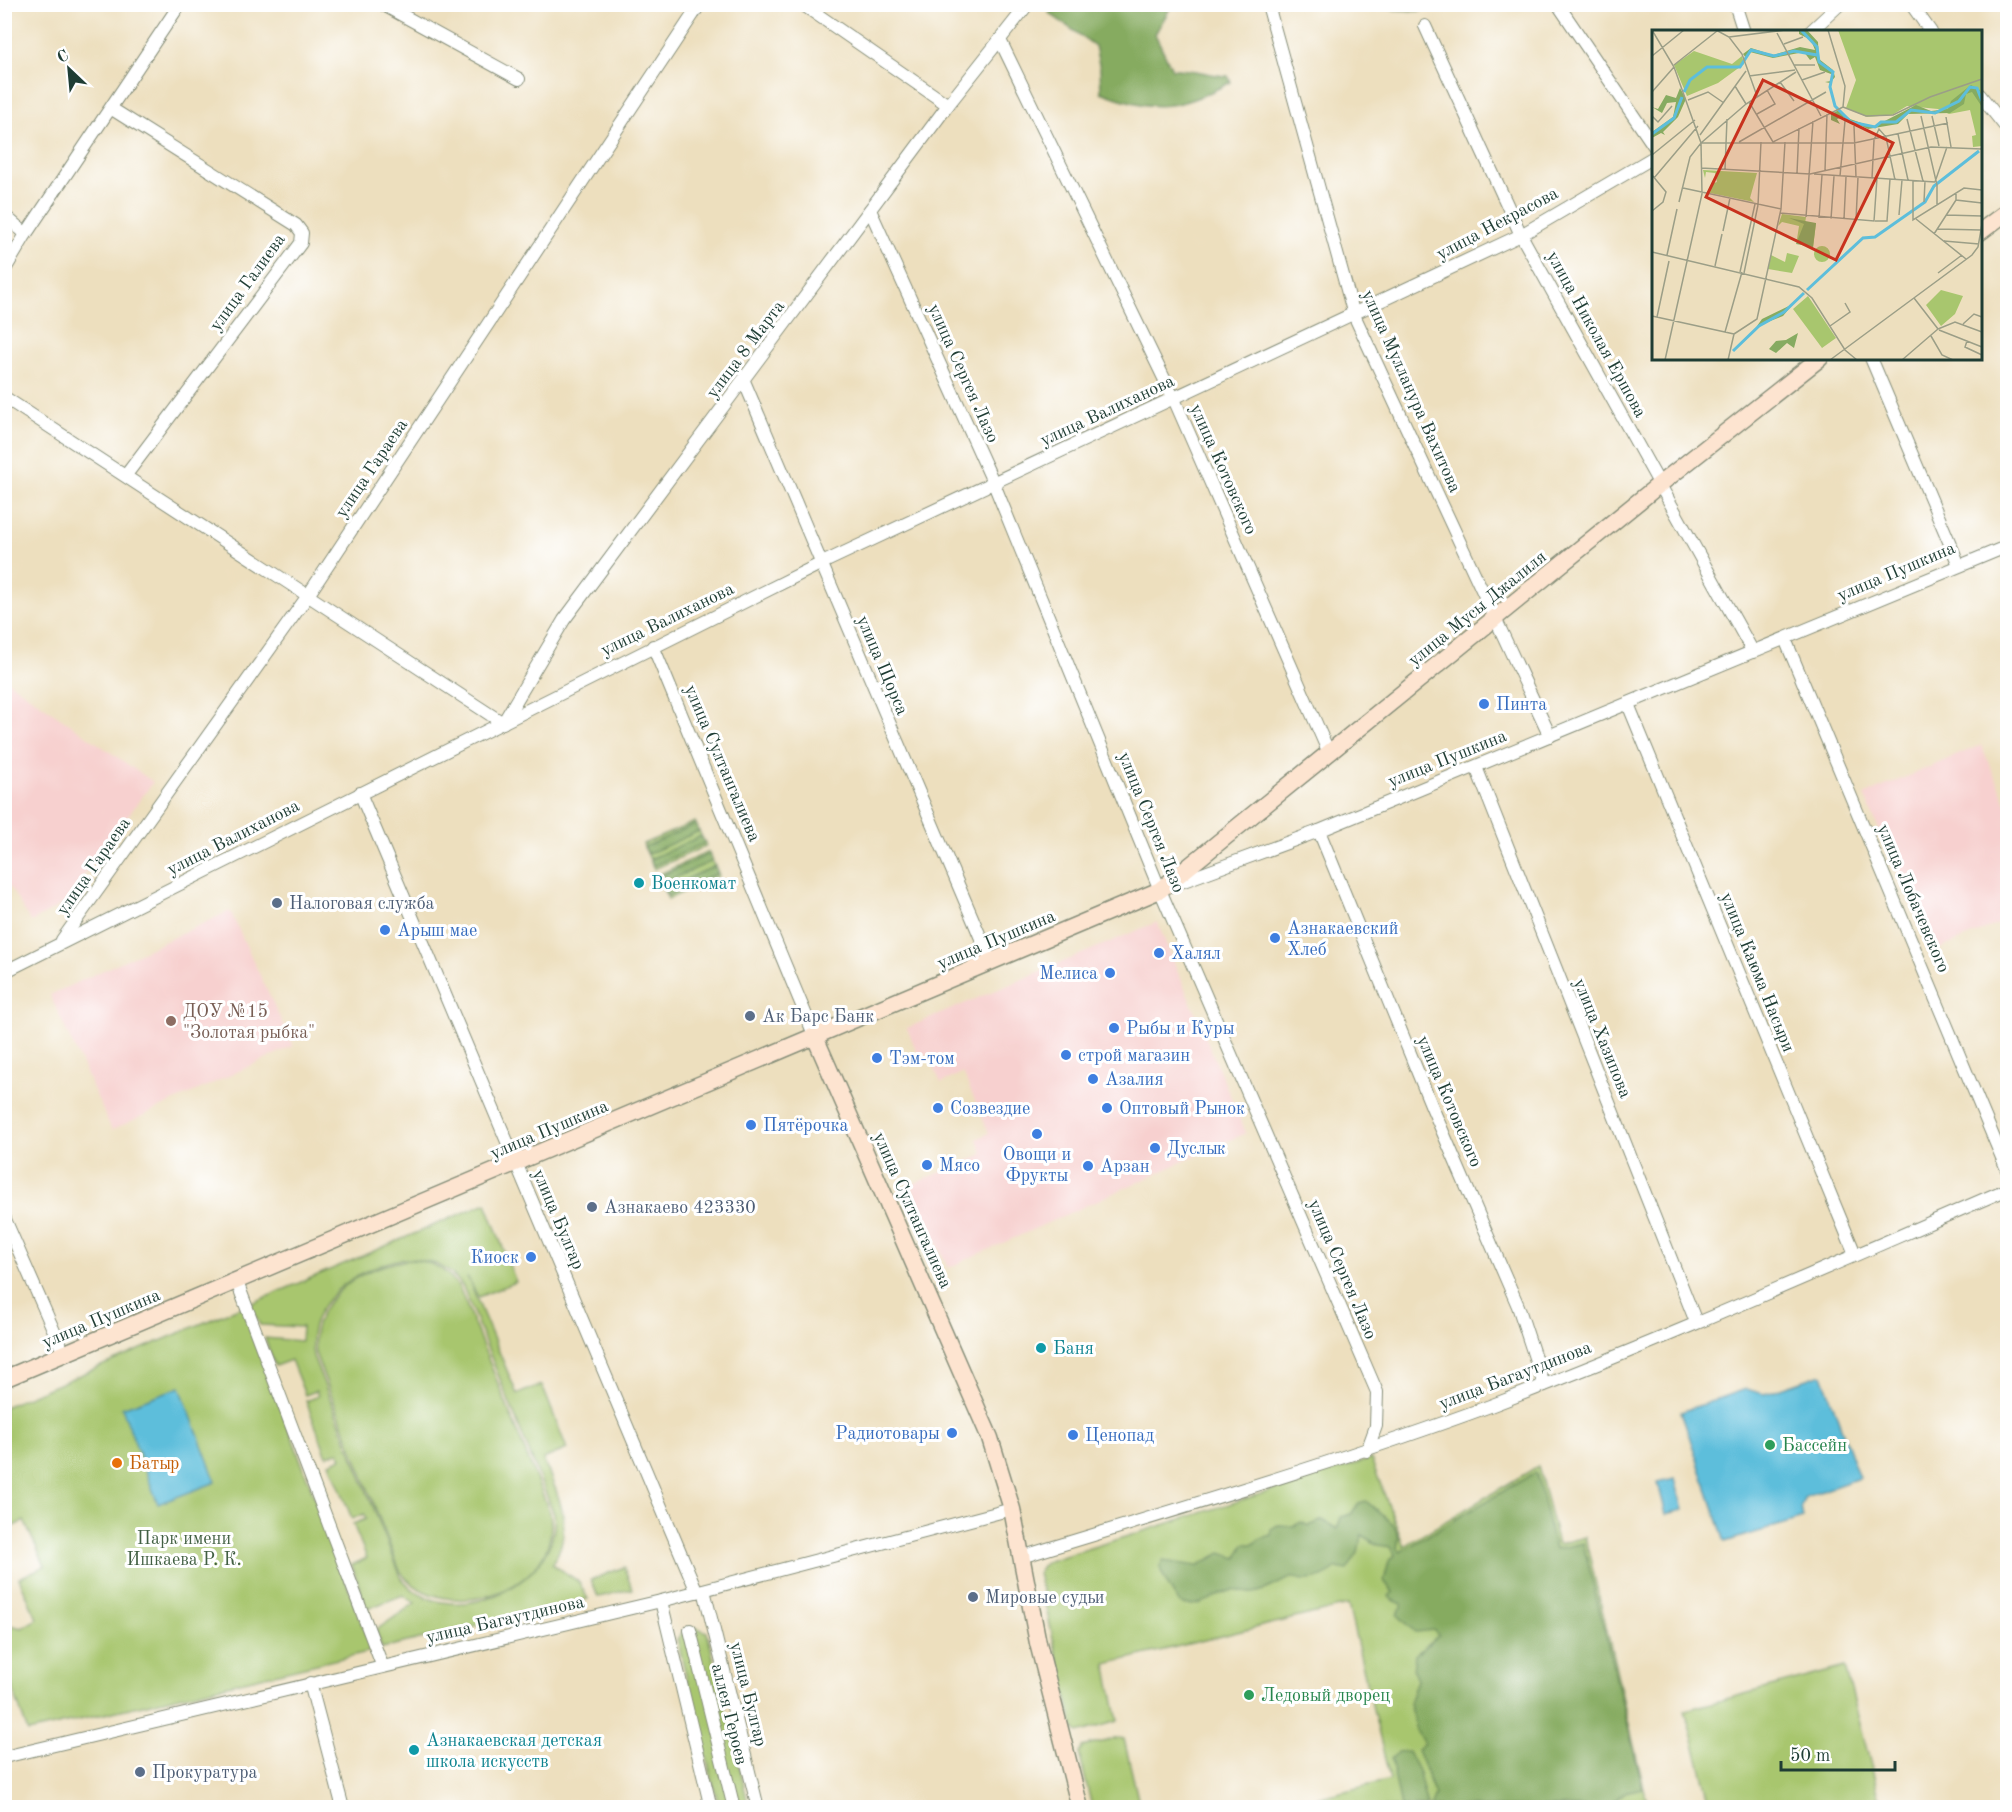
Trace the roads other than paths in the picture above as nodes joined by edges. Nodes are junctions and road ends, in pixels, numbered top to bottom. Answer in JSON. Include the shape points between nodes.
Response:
{"nodes":[{"id":1,"x":180,"y":4,"type":"edge"},
{"id":2,"x":382,"y":4,"type":"edge"},
{"id":3,"x":700,"y":4,"type":"edge"},
{"id":4,"x":802,"y":4,"type":"edge"},
{"id":5,"x":1028,"y":4,"type":"edge"},
{"id":6,"x":1735,"y":4,"type":"edge"},
{"id":7,"x":1840,"y":4,"type":"edge"},
{"id":8,"x":1911,"y":4,"type":"edge"},
{"id":9,"x":1559,"y":6,"type":"edge"},
{"id":10,"x":1270,"y":12,"type":"dead end"},
{"id":11,"x":1425,"y":26,"type":"dead end"},
{"id":12,"x":1743,"y":30,"type":"edge"},
{"id":13,"x":1812,"y":30,"type":"edge"},
{"id":14,"x":1930,"y":30,"type":"edge"},
{"id":15,"x":1000,"y":40,"type":"junction"},
{"id":16,"x":519,"y":79,"type":"dead end"},
{"id":17,"x":1982,"y":98,"type":"edge"},
{"id":18,"x":948,"y":105,"type":"junction"},
{"id":19,"x":112,"y":109,"type":"junction"},
{"id":20,"x":2007,"y":130,"type":"edge"},
{"id":21,"x":1652,"y":145,"type":"edge"},
{"id":22,"x":1652,"y":158,"type":"edge"},
{"id":23,"x":870,"y":210,"type":"junction"},
{"id":24,"x":2007,"y":211,"type":"edge"},
{"id":25,"x":4,"y":215,"type":"edge"},
{"id":26,"x":1982,"y":230,"type":"edge"},
{"id":27,"x":26,"y":234,"type":"junction"},
{"id":28,"x":1521,"y":235,"type":"junction"},
{"id":29,"x":4,"y":271,"type":"edge"},
{"id":30,"x":1354,"y":315,"type":"junction"},
{"id":31,"x":1817,"y":360,"type":"edge"},
{"id":32,"x":1872,"y":360,"type":"edge"},
{"id":33,"x":744,"y":381,"type":"junction"},
{"id":34,"x":4,"y":397,"type":"edge"},
{"id":35,"x":1173,"y":399,"type":"junction"},
{"id":36,"x":126,"y":475,"type":"junction"},
{"id":37,"x":994,"y":484,"type":"junction"},
{"id":38,"x":1660,"y":484,"type":"junction"},
{"id":39,"x":2007,"y":546,"type":"edge"},
{"id":40,"x":820,"y":564,"type":"junction"},
{"id":41,"x":1959,"y":566,"type":"junction"},
{"id":42,"x":307,"y":597,"type":"junction"},
{"id":43,"x":1494,"y":619,"type":"junction"},
{"id":44,"x":1785,"y":639,"type":"junction"},
{"id":45,"x":653,"y":646,"type":"junction"},
{"id":46,"x":1753,"y":652,"type":"junction"},
{"id":47,"x":1628,"y":704,"type":"junction"},
{"id":48,"x":503,"y":723,"type":"junction"},
{"id":49,"x":1550,"y":736,"type":"junction"},
{"id":50,"x":1329,"y":753,"type":"junction"},
{"id":51,"x":1476,"y":767,"type":"junction"},
{"id":52,"x":360,"y":793,"type":"junction"},
{"id":53,"x":1319,"y":831,"type":"junction"},
{"id":54,"x":1160,"y":890,"type":"junction"},
{"id":55,"x":60,"y":944,"type":"junction"},
{"id":56,"x":991,"y":963,"type":"junction"},
{"id":57,"x":4,"y":972,"type":"edge"},
{"id":58,"x":815,"y":1037,"type":"junction"},
{"id":59,"x":516,"y":1163,"type":"junction"},
{"id":60,"x":2007,"y":1172,"type":"edge"},
{"id":61,"x":2007,"y":1189,"type":"edge"},
{"id":62,"x":4,"y":1217,"type":"edge"},
{"id":63,"x":1855,"y":1254,"type":"junction"},
{"id":64,"x":237,"y":1282,"type":"junction"},
{"id":65,"x":1696,"y":1322,"type":"junction"},
{"id":66,"x":64,"y":1354,"type":"junction"},
{"id":67,"x":4,"y":1379,"type":"edge"},
{"id":68,"x":1544,"y":1385,"type":"junction"},
{"id":69,"x":1367,"y":1450,"type":"junction"},
{"id":70,"x":1012,"y":1509,"type":"junction"},
{"id":71,"x":1021,"y":1557,"type":"junction"},
{"id":72,"x":701,"y":1591,"type":"junction"},
{"id":73,"x":661,"y":1601,"type":"junction"},
{"id":74,"x":690,"y":1630,"type":"dead end"},
{"id":75,"x":382,"y":1665,"type":"junction"},
{"id":76,"x":310,"y":1683,"type":"junction"},
{"id":77,"x":4,"y":1757,"type":"edge"},
{"id":78,"x":343,"y":1808,"type":"edge"},
{"id":79,"x":711,"y":1808,"type":"edge"},
{"id":80,"x":734,"y":1808,"type":"edge"},
{"id":81,"x":758,"y":1808,"type":"edge"},
{"id":82,"x":1080,"y":1808,"type":"edge"}],
"edges":[{"from":1,"to":19,"type":"street"},
{"from":2,"to":16,"type":"street"},
{"from":3,"to":42,"type":"street","name":"улица Гараева"},
{"from":4,"to":18,"type":"street"},
{"from":5,"to":15,"type":"street","name":"улица 8 Марта"},
{"from":6,"to":12,"type":"street"},
{"from":7,"to":13,"type":"street"},
{"from":8,"to":14,"type":"street"},
{"from":9,"to":21,"type":"street"},
{"from":10,"to":30,"type":"street","name":"улица Мулланура Вахитова"},
{"from":11,"to":28,"type":"street","name":"улица Николая Ершова"},
{"from":15,"to":18,"type":"street","name":"улица 8 Марта"},
{"from":15,"to":35,"type":"street","name":"улица Котовского"},
{"from":17,"to":20,"type":"street"},
{"from":18,"to":23,"type":"street","name":"улица 8 Марта"},
{"from":19,"to":27,"type":"street"},
{"from":19,"to":36,"type":"street","name":"улица Галиева","via":[[296,225],[302,233],[301,243]]},
{"from":22,"to":28,"type":"street","name":"улица Некрасова"},
{"from":23,"to":33,"type":"street","name":"улица 8 Марта"},
{"from":23,"to":37,"type":"street","name":"улица Сергея Лазо"},
{"from":24,"to":26,"type":"main road"},
{"from":25,"to":27,"type":"street"},
{"from":27,"to":29,"type":"street"},
{"from":28,"to":30,"type":"street","name":"улица Некрасова"},
{"from":28,"to":38,"type":"street","name":"улица Николая Ершова"},
{"from":30,"to":35,"type":"street","name":"улица Валиханова"},
{"from":30,"to":43,"type":"street","name":"улица Мулланура Вахитова"},
{"from":31,"to":38,"type":"main road","name":"улица Мусы Джалиля"},
{"from":32,"to":41,"type":"street"},
{"from":33,"to":40,"type":"street","name":"улица Щорса"},
{"from":33,"to":48,"type":"street","name":"улица 8 Марта","via":[[564,620]]},
{"from":34,"to":36,"type":"street"},
{"from":35,"to":37,"type":"street","name":"улица Валиханова"},
{"from":35,"to":50,"type":"street","name":"улица Котовского"},
{"from":36,"to":42,"type":"street"},
{"from":37,"to":40,"type":"street","name":"улица Валиханова"},
{"from":37,"to":54,"type":"street","name":"улица Сергея Лазо"},
{"from":38,"to":43,"type":"main road","name":"улица Мусы Джалиля"},
{"from":38,"to":46,"type":"street","name":"улица Николая Ершова"},
{"from":39,"to":41,"type":"street","name":"улица Пушкина"},
{"from":40,"to":45,"type":"street","name":"улица Валиханова"},
{"from":40,"to":56,"type":"street","name":"улица Щорса"},
{"from":41,"to":44,"type":"street","name":"улица Пушкина"},
{"from":42,"to":48,"type":"street"},
{"from":42,"to":55,"type":"street","name":"улица Гараева"},
{"from":43,"to":49,"type":"street","name":"улица Мулланура Вахитова"},
{"from":43,"to":50,"type":"main road","name":"улица Мусы Джалиля"},
{"from":44,"to":46,"type":"street","name":"улица Пушкина"},
{"from":44,"to":60,"type":"street","name":"улица Лобачевского"},
{"from":45,"to":48,"type":"street","name":"улица Валиханова"},
{"from":45,"to":58,"type":"street","name":"улица Султангалиева"},
{"from":46,"to":47,"type":"street","name":"улица Пушкина"},
{"from":47,"to":49,"type":"street","name":"улица Пушкина"},
{"from":47,"to":63,"type":"street","name":"улица Каюма Насыри"},
{"from":48,"to":52,"type":"street","name":"улица Валиханова"},
{"from":49,"to":51,"type":"street","name":"улица Пушкина"},
{"from":50,"to":54,"type":"main road","name":"улица Мусы Джалиля"},
{"from":51,"to":53,"type":"street","name":"улица Пушкина"},
{"from":51,"to":65,"type":"street","name":"улица Хазипова"},
{"from":52,"to":55,"type":"street","name":"улица Валиханова"},
{"from":52,"to":59,"type":"street","name":"улица Булгар"},
{"from":53,"to":54,"type":"street","name":"улица Пушкина"},
{"from":53,"to":68,"type":"street","name":"улица Котовского","via":[[1518,1306]]},
{"from":54,"to":56,"type":"main road","name":"улица Пушкина"},
{"from":54,"to":69,"type":"street","name":"улица Сергея Лазо","via":[[1377,1392],[1376,1426]]},
{"from":55,"to":57,"type":"street","name":"улица Валиханова"},
{"from":56,"to":58,"type":"main road","name":"улица Пушкина"},
{"from":58,"to":59,"type":"main road","name":"улица Пушкина"},
{"from":58,"to":70,"type":"main road","name":"улица Султангалиева","via":[[990,1438]]},
{"from":59,"to":64,"type":"main road","name":"улица Пушкина"},
{"from":59,"to":72,"type":"street","name":"улица Булгар"},
{"from":61,"to":63,"type":"street","name":"улица Багаутдинова"},
{"from":62,"to":66,"type":"street"},
{"from":63,"to":65,"type":"street","name":"улица Багаутдинова"},
{"from":64,"to":66,"type":"main road","name":"улица Пушкина"},
{"from":64,"to":75,"type":"street"},
{"from":65,"to":68,"type":"street","name":"улица Багаутдинова"},
{"from":66,"to":67,"type":"main road","name":"улица Пушкина"},
{"from":68,"to":69,"type":"street","name":"улица Багаутдинова"},
{"from":69,"to":71,"type":"street","name":"улица Багаутдинова"},
{"from":70,"to":71,"type":"main road","name":"улица Султангалиева"},
{"from":70,"to":72,"type":"street","name":"улица Багаутдинова"},
{"from":71,"to":82,"type":"main road","name":"улица Султангалиева","via":[[1038,1643]]},
{"from":72,"to":73,"type":"street","name":"улица Багаутдинова"},
{"from":72,"to":81,"type":"street","name":"улица Булгар"},
{"from":73,"to":75,"type":"street","name":"улица Багаутдинова"},
{"from":73,"to":79,"type":"street"},
{"from":74,"to":80,"type":"street","name":"аллея Героев"},
{"from":75,"to":76,"type":"street","name":"улица Багаутдинова"},
{"from":76,"to":77,"type":"street","name":"улица Багаутдинова"},
{"from":76,"to":78,"type":"street"}]}
